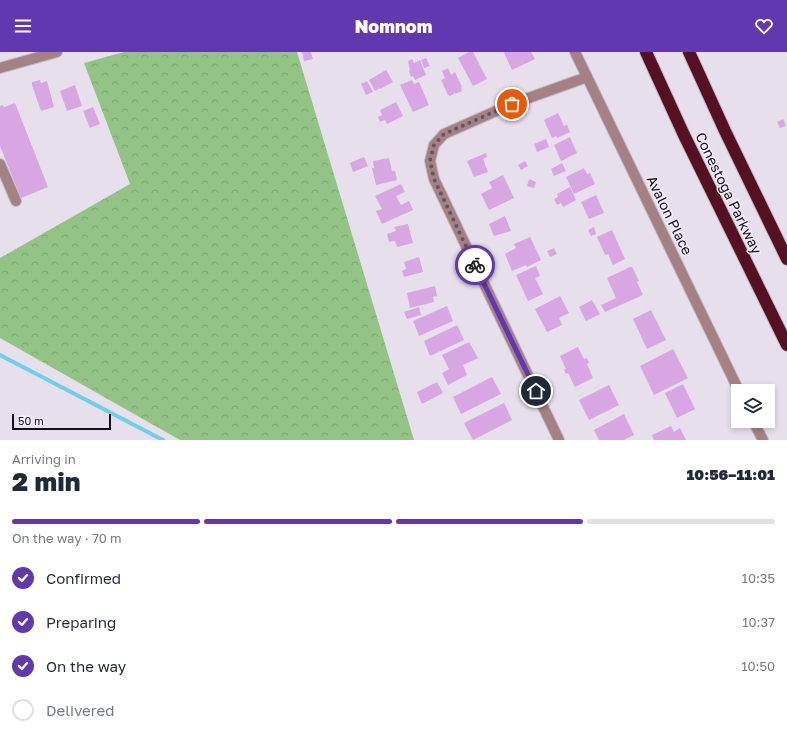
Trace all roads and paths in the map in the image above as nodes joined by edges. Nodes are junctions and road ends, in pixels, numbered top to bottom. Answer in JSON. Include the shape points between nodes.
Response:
{"nodes":[{"id":1,"x":57,"y":52,"type":"edge"},
{"id":2,"x":576,"y":52,"type":"edge"},
{"id":3,"x":646,"y":52,"type":"edge"},
{"id":4,"x":689,"y":52,"type":"edge"},
{"id":5,"x":41,"y":54,"type":"edge"},
{"id":6,"x":0,"y":68,"type":"edge"},
{"id":7,"x":587,"y":77,"type":"junction"},
{"id":8,"x":0,"y":164,"type":"edge"},
{"id":9,"x":16,"y":201,"type":"dead end"},
{"id":10,"x":787,"y":259,"type":"edge"},
{"id":11,"x":787,"y":345,"type":"edge"},
{"id":12,"x":736,"y":384,"type":"edge"},
{"id":13,"x":756,"y":428,"type":"edge"},
{"id":14,"x":559,"y":440,"type":"edge"},
{"id":15,"x":762,"y":440,"type":"edge"}],
"edges":[{"from":1,"to":5,"type":"street"},
{"from":2,"to":7,"type":"street","name":"Avalon Place"},
{"from":3,"to":11,"type":"highway","name":"Conestoga Parkway"},
{"from":4,"to":10,"type":"highway","name":"Conestoga Parkway"},
{"from":5,"to":6,"type":"street"},
{"from":7,"to":12,"type":"street","name":"Avalon Place"},
{"from":7,"to":14,"type":"street","via":[[512,104],[444,134],[434,145],[430,161],[434,179]]},
{"from":8,"to":9,"type":"street"},
{"from":13,"to":15,"type":"street"}]}
